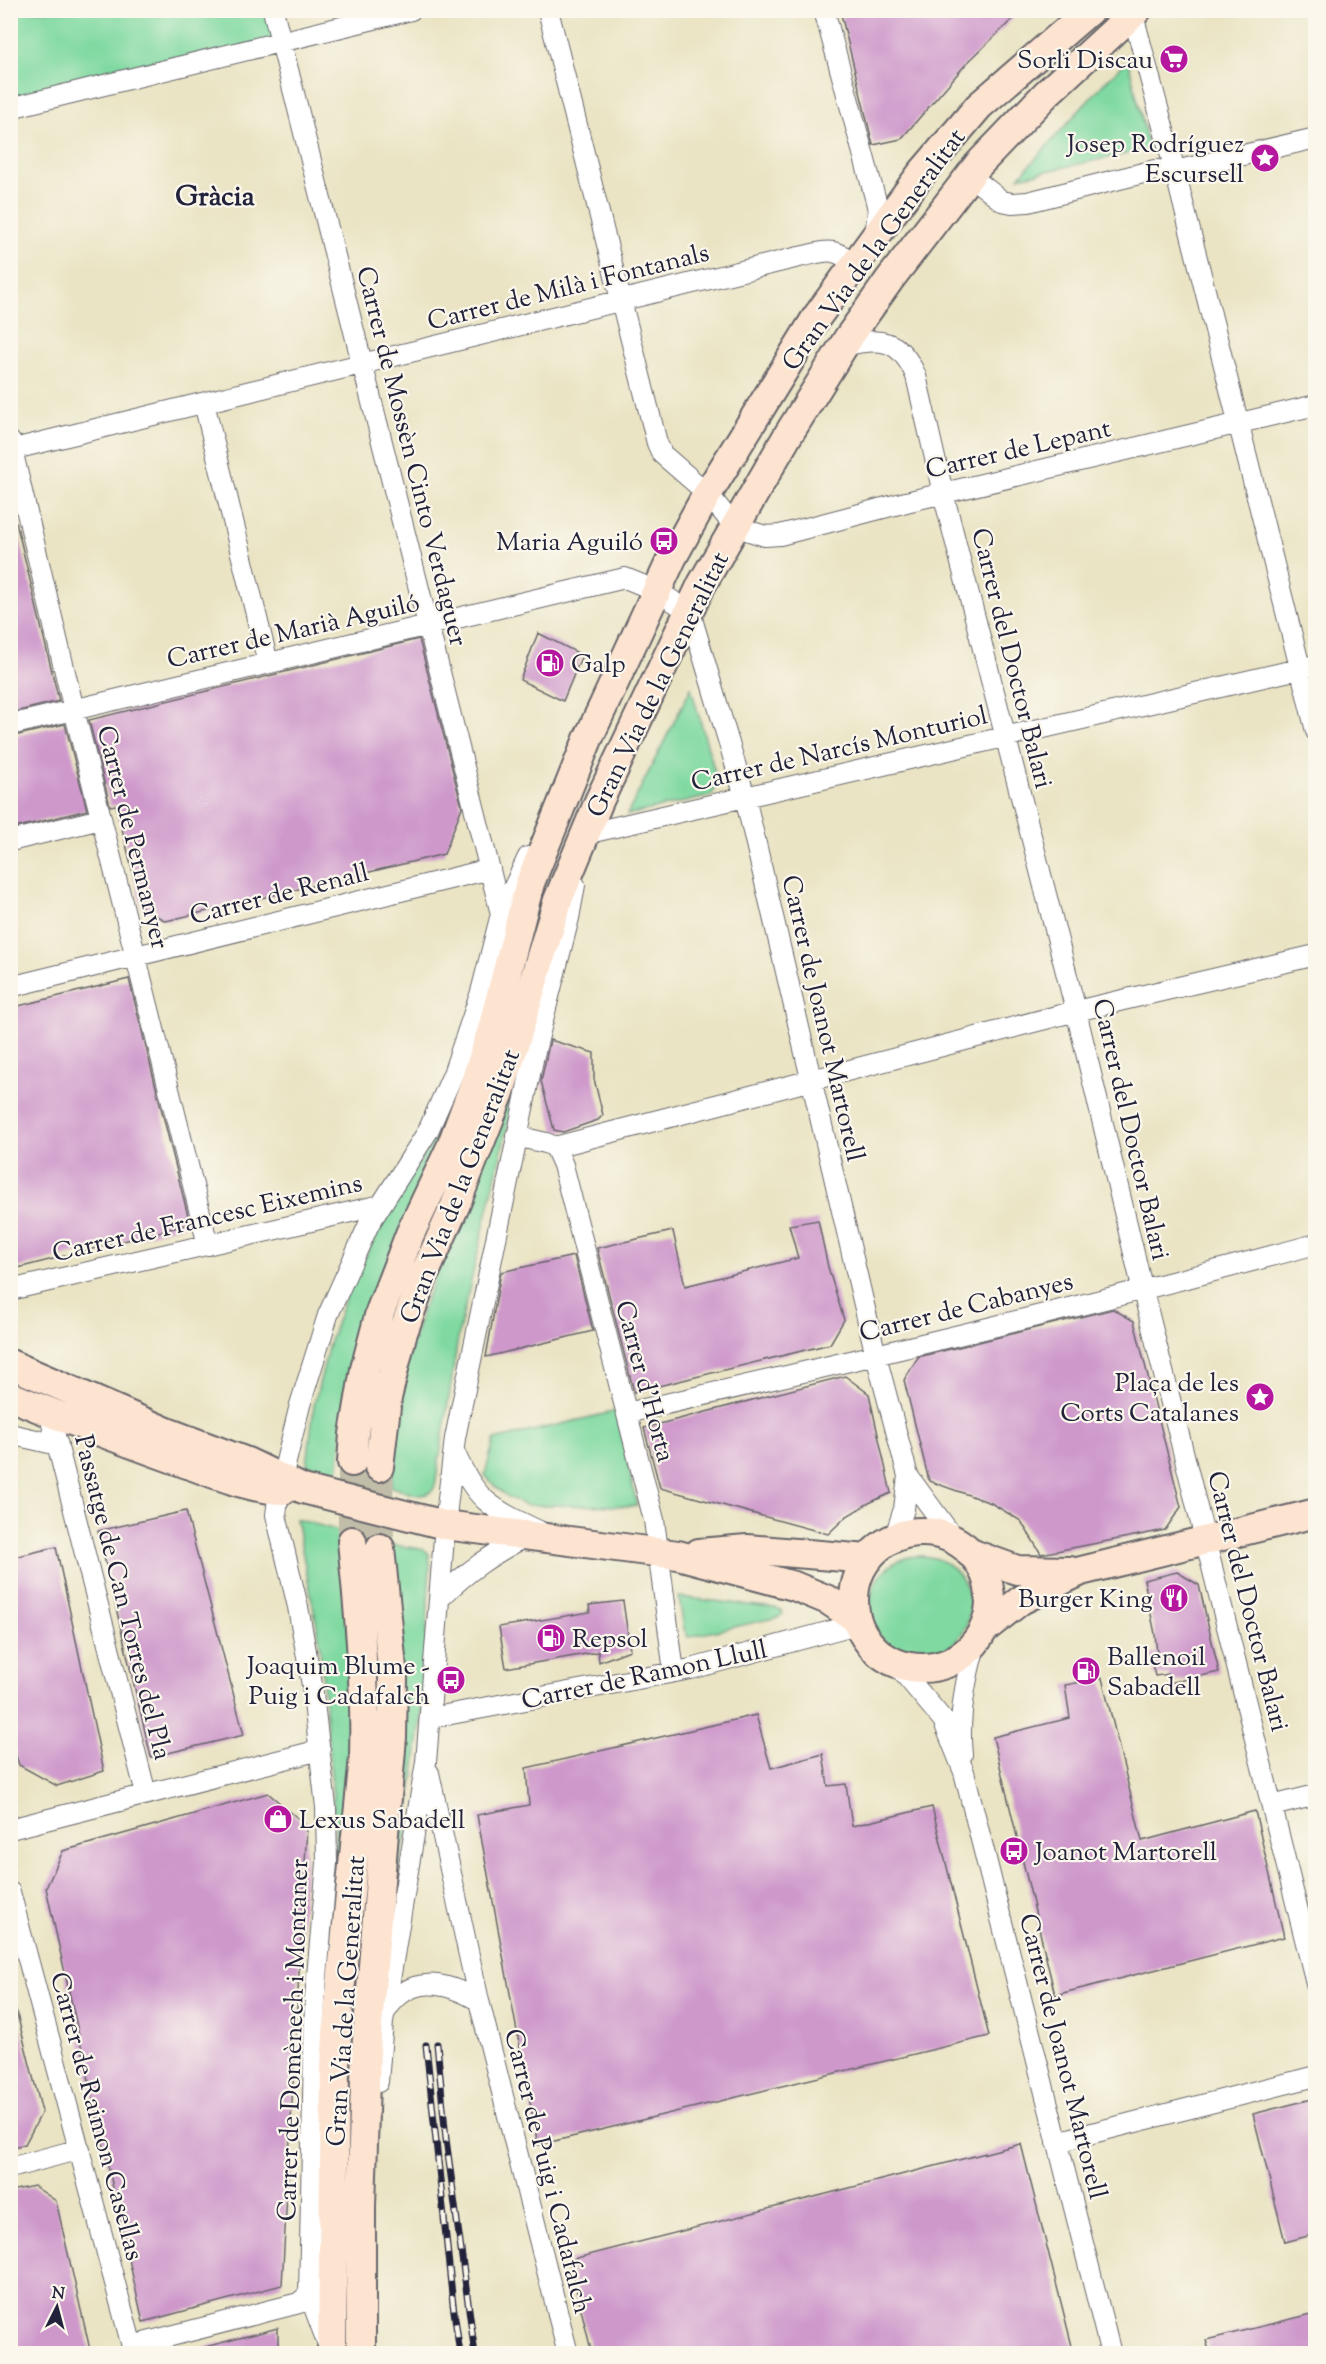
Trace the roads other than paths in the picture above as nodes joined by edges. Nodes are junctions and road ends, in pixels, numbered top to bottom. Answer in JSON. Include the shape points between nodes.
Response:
{"nodes":[{"id":1,"x":273,"y":10,"type":"edge"},
{"id":2,"x":411,"y":10,"type":"edge"},
{"id":3,"x":548,"y":10,"type":"edge"},
{"id":4,"x":824,"y":10,"type":"edge"},
{"id":5,"x":1072,"y":10,"type":"edge"},
{"id":6,"x":1090,"y":10,"type":"edge"},
{"id":7,"x":1135,"y":13,"type":"edge"},
{"id":8,"x":281,"y":43,"type":"junction"},
{"id":9,"x":979,"y":106,"type":"junction"},
{"id":10,"x":10,"y":108,"type":"edge"},
{"id":11,"x":1316,"y":138,"type":"edge"},
{"id":12,"x":1175,"y":171,"type":"junction"},
{"id":13,"x":970,"y":176,"type":"junction"},
{"id":14,"x":874,"y":239,"type":"junction"},
{"id":15,"x":856,"y":264,"type":"junction"},
{"id":16,"x":620,"y":301,"type":"junction"},
{"id":17,"x":843,"y":346,"type":"junction"},
{"id":18,"x":363,"y":364,"type":"junction"},
{"id":19,"x":204,"y":403,"type":"junction"},
{"id":20,"x":1316,"y":405,"type":"edge"},
{"id":21,"x":1238,"y":423,"type":"junction"},
{"id":22,"x":11,"y":447,"type":"edge"},
{"id":23,"x":943,"y":493,"type":"junction"},
{"id":24,"x":708,"y":494,"type":"junction"},
{"id":25,"x":734,"y":526,"type":"junction"},
{"id":26,"x":657,"y":591,"type":"junction"},
{"id":27,"x":690,"y":612,"type":"junction"},
{"id":28,"x":428,"y":625,"type":"junction"},
{"id":29,"x":268,"y":663,"type":"junction"},
{"id":30,"x":1307,"y":667,"type":"edge"},
{"id":31,"x":74,"y":710,"type":"junction"},
{"id":32,"x":10,"y":725,"type":"edge"},
{"id":33,"x":1316,"y":731,"type":"edge"},
{"id":34,"x":1004,"y":737,"type":"junction"},
{"id":35,"x":745,"y":797,"type":"junction"},
{"id":36,"x":560,"y":810,"type":"junction"},
{"id":37,"x":102,"y":819,"type":"junction"},
{"id":38,"x":10,"y":842,"type":"edge"},
{"id":39,"x":581,"y":844,"type":"junction"},
{"id":40,"x":490,"y":869,"type":"junction"},
{"id":41,"x":501,"y":914,"type":"junction"},
{"id":42,"x":1316,"y":955,"type":"edge"},
{"id":43,"x":136,"y":957,"type":"junction"},
{"id":44,"x":10,"y":987,"type":"edge"},
{"id":45,"x":1076,"y":1011,"type":"junction"},
{"id":46,"x":811,"y":1080,"type":"junction"},
{"id":47,"x":516,"y":1136,"type":"junction"},
{"id":48,"x":559,"y":1156,"type":"junction"},
{"id":49,"x":381,"y":1205,"type":"junction"},
{"id":50,"x":1316,"y":1244,"type":"edge"},
{"id":51,"x":208,"y":1245,"type":"junction"},
{"id":52,"x":10,"y":1290,"type":"edge"},
{"id":53,"x":1143,"y":1291,"type":"junction"},
{"id":54,"x":876,"y":1356,"type":"junction"},
{"id":55,"x":10,"y":1364,"type":"edge"},
{"id":56,"x":10,"y":1384,"type":"edge"},
{"id":57,"x":10,"y":1396,"type":"edge"},
{"id":58,"x":49,"y":1412,"type":"junction"},
{"id":59,"x":627,"y":1413,"type":"junction"},
{"id":60,"x":129,"y":1415,"type":"junction"},
{"id":61,"x":10,"y":1434,"type":"edge"},
{"id":62,"x":57,"y":1445,"type":"junction"},
{"id":63,"x":454,"y":1451,"type":"junction"},
{"id":64,"x":909,"y":1476,"type":"junction"},
{"id":65,"x":288,"y":1486,"type":"junction"},
{"id":66,"x":1316,"y":1513,"type":"edge"},
{"id":67,"x":445,"y":1525,"type":"junction"},
{"id":68,"x":527,"y":1536,"type":"junction"},
{"id":69,"x":558,"y":1539,"type":"junction"},
{"id":70,"x":894,"y":1539,"type":"junction"},
{"id":71,"x":1206,"y":1540,"type":"junction"},
{"id":72,"x":352,"y":1541,"type":"tunnel mouth"},
{"id":73,"x":962,"y":1547,"type":"junction"},
{"id":74,"x":380,"y":1548,"type":"tunnel mouth"},
{"id":75,"x":668,"y":1553,"type":"junction"},
{"id":76,"x":868,"y":1559,"type":"junction"},
{"id":77,"x":1081,"y":1571,"type":"junction"},
{"id":78,"x":439,"y":1599,"type":"junction"},
{"id":79,"x":856,"y":1621,"type":"junction"},
{"id":80,"x":979,"y":1638,"type":"junction"},
{"id":81,"x":896,"y":1664,"type":"junction"},
{"id":82,"x":674,"y":1672,"type":"junction"},
{"id":83,"x":430,"y":1718,"type":"junction"},
{"id":84,"x":320,"y":1750,"type":"junction"},
{"id":85,"x":426,"y":1762,"type":"junction"},
{"id":86,"x":964,"y":1772,"type":"junction"},
{"id":87,"x":146,"y":1794,"type":"junction"},
{"id":88,"x":1316,"y":1795,"type":"edge"},
{"id":89,"x":1272,"y":1806,"type":"junction"},
{"id":90,"x":10,"y":1829,"type":"edge"},
{"id":91,"x":10,"y":1892,"type":"edge"},
{"id":92,"x":1316,"y":1983,"type":"edge"},
{"id":93,"x":479,"y":2001,"type":"junction"},
{"id":94,"x":384,"y":2014,"type":"junction"},
{"id":95,"x":1316,"y":2076,"type":"edge"},
{"id":96,"x":1058,"y":2142,"type":"junction"},
{"id":97,"x":80,"y":2150,"type":"junction"},
{"id":98,"x":10,"y":2168,"type":"edge"},
{"id":99,"x":309,"y":2294,"type":"junction"},
{"id":100,"x":361,"y":2297,"type":"junction"},
{"id":101,"x":133,"y":2350,"type":"edge"},
{"id":102,"x":332,"y":2354,"type":"edge"},
{"id":103,"x":362,"y":2354,"type":"edge"},
{"id":104,"x":568,"y":2354,"type":"edge"},
{"id":105,"x":1111,"y":2354,"type":"edge"}],
"edges":[{"from":1,"to":8,"type":"street","name":"Carrer de Mossèn Cinto Verdaguer"},
{"from":2,"to":8,"type":"street"},
{"from":3,"to":16,"type":"street"},
{"from":4,"to":14,"type":"street","via":[[876,201]]},
{"from":5,"to":9,"type":"street"},
{"from":6,"to":9,"type":"street","name":"Gran Via de la Generalitat"},
{"from":7,"to":12,"type":"street"},
{"from":7,"to":13,"type":"street","name":"Gran Via de la Generalitat","via":[[1047,93]]},
{"from":8,"to":10,"type":"street"},
{"from":8,"to":18,"type":"street","name":"Carrer de Mossèn Cinto Verdaguer"},
{"from":9,"to":14,"type":"street","name":"Gran Via de la Generalitat","via":[[921,174]]},
{"from":11,"to":12,"type":"street"},
{"from":12,"to":13,"type":"street","via":[[1155,170],[1012,203],[1002,201]]},
{"from":12,"to":21,"type":"street"},
{"from":13,"to":17,"type":"street","name":"Gran Via de la Generalitat"},
{"from":14,"to":15,"type":"street","name":"Gran Via de la Generalitat"},
{"from":15,"to":16,"type":"street","name":"Carrer de Milà i Fontanals","via":[[839,252],[829,251]]},
{"from":15,"to":24,"type":"street","name":"Gran Via de la Generalitat","via":[[816,318]]},
{"from":16,"to":18,"type":"street","name":"Carrer de Milà i Fontanals"},
{"from":16,"to":24,"type":"street","via":[[662,454]]},
{"from":17,"to":23,"type":"street","name":"Carrer del Doctor Balari","via":[[870,340],[884,342],[909,359]]},
{"from":17,"to":25,"type":"street","name":"Gran Via de la Generalitat"},
{"from":18,"to":19,"type":"street","name":"Carrer de Milà i Fontanals"},
{"from":18,"to":28,"type":"street","name":"Carrer de Mossèn Cinto Verdaguer"},
{"from":19,"to":22,"type":"street","name":"Carrer de Milà i Fontanals"},
{"from":19,"to":29,"type":"street"},
{"from":20,"to":21,"type":"street","name":"Carrer de Lepant"},
{"from":21,"to":23,"type":"street","name":"Carrer de Lepant"},
{"from":21,"to":30,"type":"street"},
{"from":22,"to":31,"type":"street","name":"Carrer de Permanyer"},
{"from":23,"to":25,"type":"street","name":"Carrer de Lepant","via":[[780,535],[765,536]]},
{"from":23,"to":34,"type":"street","name":"Carrer del Doctor Balari"},
{"from":24,"to":25,"type":"street"},
{"from":24,"to":26,"type":"street","name":"Gran Via de la Generalitat"},
{"from":25,"to":27,"type":"street","name":"Gran Via de la Generalitat"},
{"from":26,"to":27,"type":"street"},
{"from":26,"to":28,"type":"street","name":"Carrer de Marià Aguiló","via":[[625,578]]},
{"from":26,"to":36,"type":"street","name":"Gran Via de la Generalitat","via":[[588,739]]},
{"from":27,"to":35,"type":"street","name":"Carrer de Joanot Martorell"},
{"from":27,"to":39,"type":"street","name":"Gran Via de la Generalitat","via":[[635,722]]},
{"from":28,"to":29,"type":"street","name":"Carrer de Marià Aguiló"},
{"from":28,"to":40,"type":"street","name":"Carrer de Mossèn Cinto Verdaguer"},
{"from":29,"to":31,"type":"street","name":"Carrer de Marià Aguiló"},
{"from":30,"to":33,"type":"street"},
{"from":30,"to":34,"type":"street","name":"Carrer de Narcís Monturiol"},
{"from":31,"to":32,"type":"street","name":"Carrer de Marià Aguiló"},
{"from":31,"to":37,"type":"street","name":"Carrer de Permanyer"},
{"from":34,"to":35,"type":"street","name":"Carrer de Narcís Monturiol"},
{"from":34,"to":45,"type":"street","name":"Carrer del Doctor Balari"},
{"from":35,"to":39,"type":"street","name":"Carrer de Narcís Monturiol"},
{"from":35,"to":46,"type":"street","name":"Carrer de Joanot Martorell"},
{"from":36,"to":39,"type":"street","name":"Gran Via de la Generalitat","via":[[530,883],[472,1091],[380,1312],[364,1369],[354,1434],[366,1465],[402,1335],[500,1092],[542,948]]},
{"from":36,"to":41,"type":"street","name":"Carrer de Domènech i Montaner","via":[[528,857]]},
{"from":37,"to":38,"type":"street"},
{"from":37,"to":43,"type":"street","name":"Carrer de Permanyer"},
{"from":39,"to":47,"type":"street","name":"Carrer de Puig i Cadafalch","via":[[568,918]]},
{"from":40,"to":41,"type":"street","name":"Carrer de Mossèn Cinto Verdaguer"},
{"from":40,"to":43,"type":"street","name":"Carrer de Renall"},
{"from":41,"to":49,"type":"street","name":"Carrer de Domènech i Montaner","via":[[481,992],[453,1074],[428,1131]]},
{"from":42,"to":45,"type":"street"},
{"from":43,"to":44,"type":"street","name":"Carrer de Renall"},
{"from":43,"to":51,"type":"street","name":"Carrer de Permanyer"},
{"from":45,"to":46,"type":"street"},
{"from":45,"to":53,"type":"street","name":"Carrer del Doctor Balari"},
{"from":46,"to":48,"type":"street"},
{"from":46,"to":54,"type":"street","name":"Carrer de Joanot Martorell"},
{"from":47,"to":48,"type":"street"},
{"from":47,"to":63,"type":"street","name":"Carrer de Puig i Cadafalch"},
{"from":48,"to":59,"type":"street","name":"Carrer d'Horta"},
{"from":49,"to":51,"type":"street","name":"Carrer de Francesc Eixemins"},
{"from":49,"to":65,"type":"street","name":"Carrer de Domènech i Montaner","via":[[353,1256],[328,1315],[300,1406]]},
{"from":50,"to":53,"type":"street","name":"Carrer de Cabanyes"},
{"from":51,"to":52,"type":"street","name":"Carrer de Francesc Eixemins"},
{"from":53,"to":54,"type":"street","name":"Carrer de Cabanyes"},
{"from":53,"to":71,"type":"street","name":"Carrer del Doctor Balari"},
{"from":54,"to":59,"type":"street","name":"Carrer de Cabanyes"},
{"from":54,"to":64,"type":"street","name":"Carrer de Joanot Martorell"},
{"from":55,"to":60,"type":"street"},
{"from":56,"to":60,"type":"street","via":[[84,1407]]},
{"from":57,"to":58,"type":"street"},
{"from":58,"to":62,"type":"street","name":"Passatge de Can Torres del Pla"},
{"from":58,"to":65,"type":"street","via":[[230,1479]]},
{"from":59,"to":75,"type":"street","name":"Carrer d'Horta","via":[[654,1520]]},
{"from":60,"to":65,"type":"street"},
{"from":61,"to":62,"type":"street"},
{"from":62,"to":87,"type":"street","name":"Passatge de Can Torres del Pla"},
{"from":63,"to":67,"type":"street","name":"Carrer de Puig i Cadafalch"},
{"from":63,"to":69,"type":"street","via":[[475,1491],[494,1508]]},
{"from":64,"to":70,"type":"street","name":"Carrer de Joanot Martorell"},
{"from":64,"to":73,"type":"street","name":"Carrer de Joanot Martorell"},
{"from":65,"to":67,"type":"street"},
{"from":65,"to":84,"type":"street","name":"Carrer de Domènech i Montaner","via":[[276,1515],[300,1618]]},
{"from":66,"to":71,"type":"street"},
{"from":67,"to":68,"type":"street"},
{"from":67,"to":78,"type":"street","name":"Carrer de Puig i Cadafalch"},
{"from":68,"to":69,"type":"street"},
{"from":68,"to":78,"type":"street","via":[[487,1557]]},
{"from":69,"to":75,"type":"street"},
{"from":70,"to":73,"type":"street","via":[[929,1534]]},
{"from":70,"to":76,"type":"street"},
{"from":71,"to":77,"type":"street"},
{"from":71,"to":89,"type":"street","name":"Carrer del Doctor Balari"},
{"from":72,"to":102,"type":"street","name":"Gran Via de la Generalitat","via":[[365,1719],[335,2067]]},
{"from":73,"to":77,"type":"street","via":[[1017,1569]]},
{"from":73,"to":80,"type":"street","via":[[987,1579],[989,1593]]},
{"from":74,"to":100,"type":"street","name":"Gran Via de la Generalitat","via":[[393,1678],[392,1737],[366,2050]]},
{"from":75,"to":76,"type":"street","via":[[747,1549]]},
{"from":75,"to":79,"type":"street","via":[[794,1586],[828,1600]]},
{"from":75,"to":82,"type":"street","name":"Carrer d'Horta"},
{"from":76,"to":79,"type":"street","via":[[856,1584]]},
{"from":77,"to":80,"type":"street","via":[[1021,1600]]},
{"from":78,"to":83,"type":"street","name":"Carrer de Puig i Cadafalch"},
{"from":79,"to":81,"type":"street","via":[[874,1649]]},
{"from":79,"to":82,"type":"street","name":"Carrer de Ramon Llull"},
{"from":80,"to":81,"type":"street","via":[[958,1657],[936,1666]]},
{"from":80,"to":86,"type":"street","name":"Carrer de Joanot Martorell","via":[[967,1672],[962,1713]]},
{"from":81,"to":86,"type":"street","name":"Carrer de Joanot Martorell","via":[[943,1720]]},
{"from":82,"to":83,"type":"street","name":"Carrer de Ramon Llull"},
{"from":83,"to":85,"type":"street","name":"Carrer de Puig i Cadafalch"},
{"from":84,"to":87,"type":"street"},
{"from":84,"to":99,"type":"street","name":"Carrer de Domènech i Montaner","via":[[327,1863],[315,1999]]},
{"from":85,"to":93,"type":"street","name":"Carrer de Puig i Cadafalch"},
{"from":85,"to":94,"type":"street","name":"Carrer de Puig i Cadafalch"},
{"from":86,"to":96,"type":"street","name":"Carrer de Joanot Martorell"},
{"from":87,"to":90,"type":"street"},
{"from":88,"to":89,"type":"street"},
{"from":89,"to":92,"type":"street","name":"Carrer del Doctor Balari"},
{"from":91,"to":97,"type":"street","name":"Carrer de Raimon Casellas"},
{"from":93,"to":94,"type":"street","name":"Carrer de Puig i Cadafalch","via":[[448,1986],[419,1985],[394,1997]]},
{"from":93,"to":104,"type":"street","name":"Carrer de Puig i Cadafalch"},
{"from":94,"to":100,"type":"street","name":"Carrer de Puig i Cadafalch"},
{"from":95,"to":96,"type":"street"},
{"from":96,"to":105,"type":"street","name":"Carrer de Joanot Martorell"},
{"from":97,"to":98,"type":"street"},
{"from":97,"to":101,"type":"street","name":"Carrer de Raimon Casellas"},
{"from":99,"to":101,"type":"street","via":[[299,2303]]},
{"from":99,"to":102,"type":"street","name":"Carrer de Domènech i Montaner"},
{"from":100,"to":103,"type":"street","name":"Gran Via de la Generalitat"}]}
